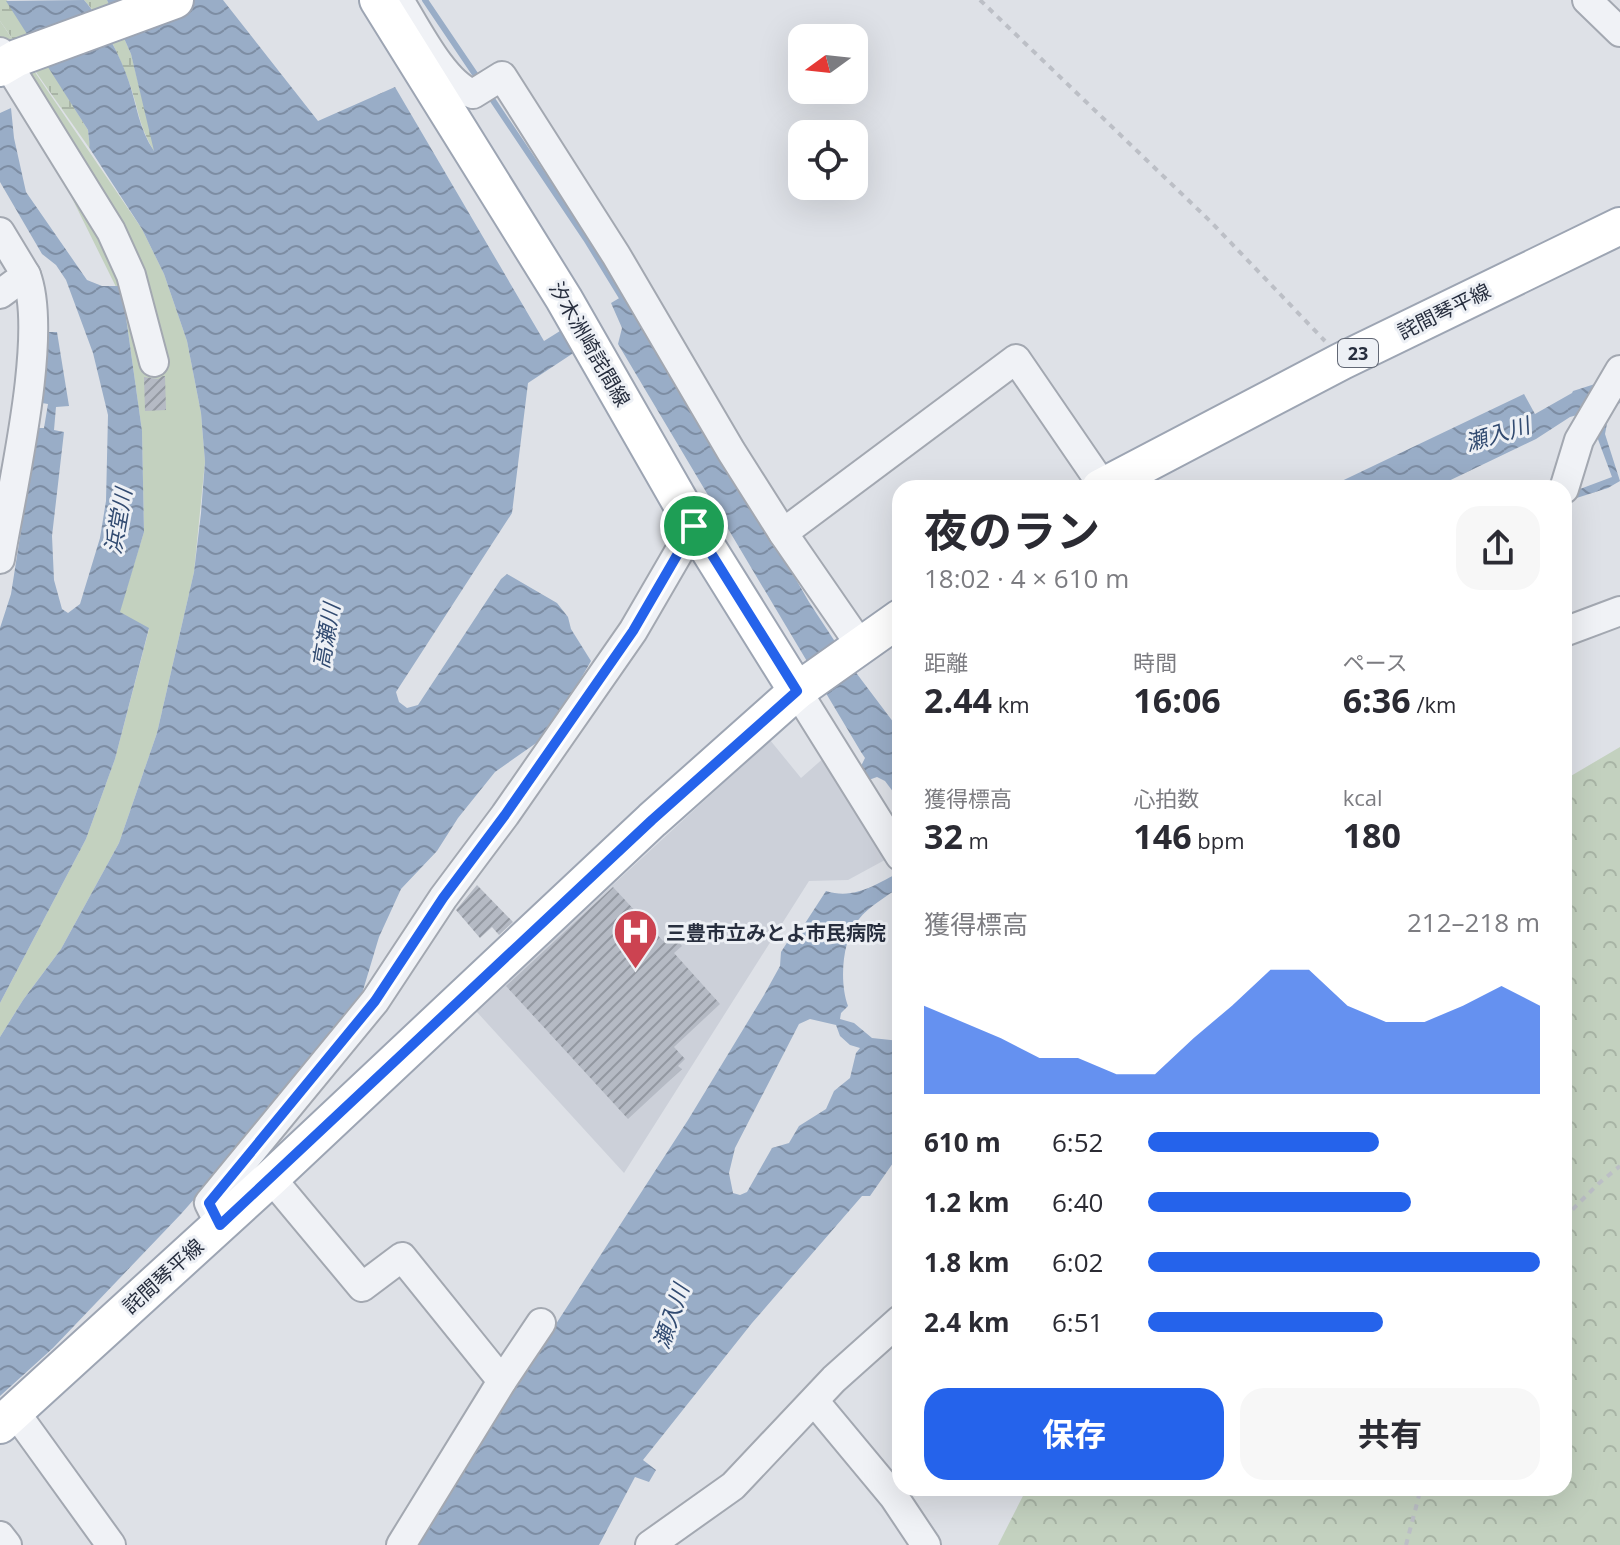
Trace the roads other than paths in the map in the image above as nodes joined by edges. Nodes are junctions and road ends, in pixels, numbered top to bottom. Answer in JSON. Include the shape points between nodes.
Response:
{"nodes":[{"id":1,"x":175,"y":0,"type":"edge"},
{"id":2,"x":378,"y":0,"type":"edge"},
{"id":3,"x":399,"y":0,"type":"edge"},
{"id":4,"x":1587,"y":0,"type":"edge"},
{"id":5,"x":1620,"y":32,"type":"edge"},
{"id":6,"x":6,"y":61,"type":"edge"},
{"id":7,"x":1620,"y":226,"type":"edge"},
{"id":8,"x":0,"y":232,"type":"edge"},
{"id":9,"x":26,"y":275,"type":"junction"},
{"id":10,"x":0,"y":294,"type":"edge"},
{"id":11,"x":154,"y":362,"type":"dead end"},
{"id":12,"x":1619,"y":370,"type":"edge"},
{"id":13,"x":1096,"y":480,"type":"edge"},
{"id":14,"x":1114,"y":480,"type":"edge"},
{"id":15,"x":1567,"y":480,"type":"edge"},
{"id":16,"x":694,"y":526,"type":"junction"},
{"id":17,"x":783,"y":533,"type":"junction"},
{"id":18,"x":0,"y":559,"type":"edge"},
{"id":19,"x":1620,"y":611,"type":"edge"},
{"id":20,"x":892,"y":624,"type":"edge"},
{"id":21,"x":1572,"y":629,"type":"edge"},
{"id":22,"x":855,"y":650,"type":"junction"},
{"id":23,"x":802,"y":688,"type":"junction"},
{"id":24,"x":892,"y":842,"type":"edge"},
{"id":25,"x":271,"y":1178,"type":"junction"},
{"id":26,"x":220,"y":1225,"type":"junction"},
{"id":27,"x":541,"y":1323,"type":"dead end"},
{"id":28,"x":892,"y":1327,"type":"edge"},
{"id":29,"x":502,"y":1381,"type":"junction"},
{"id":30,"x":815,"y":1402,"type":"junction"},
{"id":31,"x":8,"y":1418,"type":"edge"},
{"id":32,"x":892,"y":1495,"type":"edge"},
{"id":33,"x":893,"y":1496,"type":"edge"},
{"id":34,"x":0,"y":1536,"type":"edge"},
{"id":35,"x":7,"y":1545,"type":"edge"},
{"id":36,"x":111,"y":1545,"type":"edge"},
{"id":37,"x":401,"y":1545,"type":"edge"},
{"id":38,"x":650,"y":1545,"type":"edge"},
{"id":39,"x":926,"y":1545,"type":"edge"}],
"edges":[{"from":1,"to":6,"type":"main road"},
{"from":2,"to":16,"type":"main road","name":"汐木洲崎詫間線","via":[[564,299]]},
{"from":3,"to":17,"type":"street","via":[[462,90],[484,87],[502,76]]},
{"from":4,"to":5,"type":"street"},
{"from":6,"to":11,"type":"street","via":[[111,231],[131,275]]},
{"from":7,"to":14,"type":"main road","name":"詫間琴平線","number":"23","via":[[1342,361]]},
{"from":8,"to":9,"type":"street"},
{"from":9,"to":10,"type":"street"},
{"from":9,"to":18,"type":"street","via":[[33,349]]},
{"from":12,"to":15,"type":"street","via":[[1579,440]]},
{"from":13,"to":17,"type":"street","via":[[1016,359]]},
{"from":16,"to":23,"type":"main road","name":"汐木洲崎詫間線"},
{"from":16,"to":26,"type":"street","via":[[633,631],[375,1001],[209,1203]]},
{"from":17,"to":22,"type":"street"},
{"from":19,"to":21,"type":"street"},
{"from":20,"to":22,"type":"main road","name":"詫間琴平線"},
{"from":22,"to":23,"type":"main road","name":"詫間琴平線"},
{"from":23,"to":24,"type":"street"},
{"from":23,"to":25,"type":"main road","name":"詫間琴平線","via":[[652,820]]},
{"from":25,"to":26,"type":"main road","name":"詫間琴平線"},
{"from":25,"to":29,"type":"street","via":[[362,1287],[402,1257]]},
{"from":26,"to":31,"type":"main road","name":"詫間琴平線"},
{"from":27,"to":29,"type":"street"},
{"from":28,"to":30,"type":"street"},
{"from":29,"to":37,"type":"street"},
{"from":30,"to":32,"type":"street"},
{"from":30,"to":38,"type":"street","via":[[733,1486]]},
{"from":31,"to":36,"type":"street"},
{"from":33,"to":39,"type":"street"},
{"from":34,"to":35,"type":"street"}]}
